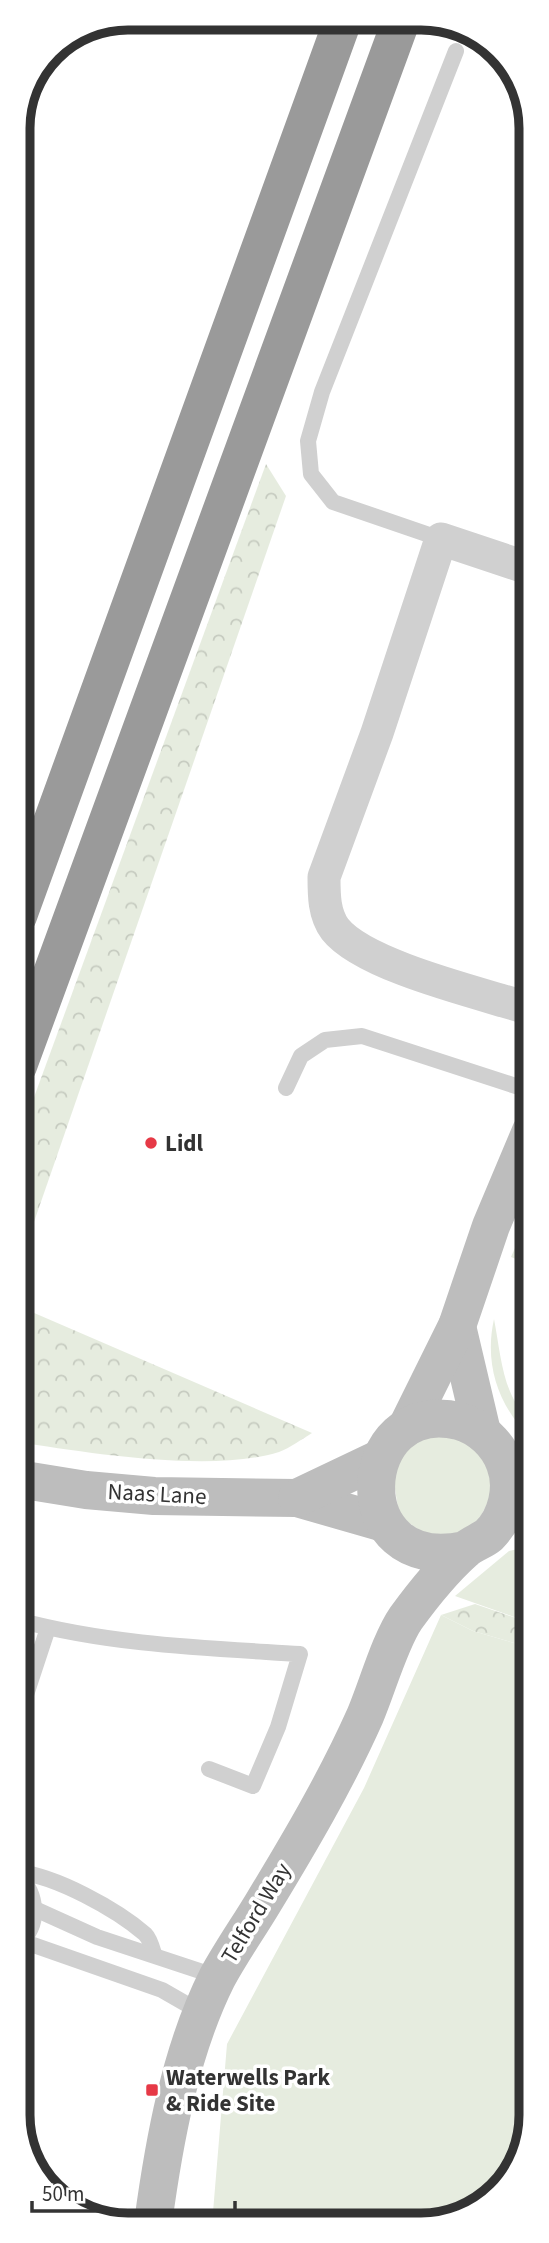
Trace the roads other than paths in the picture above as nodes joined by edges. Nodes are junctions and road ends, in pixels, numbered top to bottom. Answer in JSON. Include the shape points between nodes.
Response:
{"nodes":[{"id":1,"x":340,"y":30,"type":"edge"},
{"id":2,"x":398,"y":30,"type":"edge"},
{"id":3,"x":456,"y":51,"type":"dead end"},
{"id":4,"x":441,"y":539,"type":"junction"},
{"id":5,"x":519,"y":565,"type":"edge"},
{"id":6,"x":30,"y":883,"type":"edge"},
{"id":7,"x":519,"y":1005,"type":"edge"},
{"id":8,"x":30,"y":1033,"type":"edge"},
{"id":9,"x":519,"y":1087,"type":"edge"},
{"id":10,"x":286,"y":1088,"type":"dead end"},
{"id":11,"x":519,"y":1159,"type":"edge"},
{"id":12,"x":457,"y":1326,"type":"junction"},
{"id":13,"x":407,"y":1427,"type":"junction"},
{"id":14,"x":505,"y":1453,"type":"edge"},
{"id":15,"x":379,"y":1460,"type":"junction"},
{"id":16,"x":30,"y":1481,"type":"edge"},
{"id":17,"x":297,"y":1498,"type":"junction"},
{"id":18,"x":516,"y":1516,"type":"edge"},
{"id":19,"x":394,"y":1533,"type":"junction"},
{"id":20,"x":465,"y":1550,"type":"junction"},
{"id":21,"x":405,"y":1619,"type":"junction"},
{"id":22,"x":30,"y":1623,"type":"edge"},
{"id":23,"x":48,"y":1628,"type":"junction"},
{"id":24,"x":30,"y":1683,"type":"edge"},
{"id":25,"x":209,"y":1769,"type":"dead end"},
{"id":26,"x":30,"y":1874,"type":"edge"},
{"id":27,"x":30,"y":1891,"type":"edge"},
{"id":28,"x":35,"y":1909,"type":"junction"},
{"id":29,"x":30,"y":1929,"type":"edge"},
{"id":30,"x":30,"y":1945,"type":"edge"},
{"id":31,"x":154,"y":1954,"type":"junction"},
{"id":32,"x":218,"y":1978,"type":"junction"},
{"id":33,"x":202,"y":2012,"type":"junction"},
{"id":34,"x":155,"y":2213,"type":"edge"}],
"edges":[{"from":1,"to":6,"type":"highway"},
{"from":2,"to":8,"type":"highway"},
{"from":3,"to":4,"type":"lane","via":[[308,441],[311,474],[332,502]]},
{"from":4,"to":5,"type":"street"},
{"from":4,"to":7,"type":"street","via":[[324,877],[324,902],[333,927],[349,943],[403,968]]},
{"from":9,"to":10,"type":"lane","via":[[362,1037],[325,1040],[301,1056]]},
{"from":11,"to":12,"type":"street"},
{"from":12,"to":13,"type":"street"},
{"from":12,"to":14,"type":"street","name":"Telford Way"},
{"from":13,"to":14,"type":"street","via":[[453,1420]]},
{"from":13,"to":15,"type":"street"},
{"from":14,"to":18,"type":"street","name":"Telford Way","via":[[508,1500]]},
{"from":15,"to":17,"type":"street","name":"Naas Lane"},
{"from":15,"to":19,"type":"street","name":"Telford Way","via":[[374,1483],[377,1508]]},
{"from":16,"to":17,"type":"street","name":"Naas Lane","via":[[154,1496]]},
{"from":17,"to":19,"type":"street","name":"Naas Lane"},
{"from":18,"to":20,"type":"street","name":"Telford Way"},
{"from":19,"to":20,"type":"street","via":[[417,1550],[446,1554]]},
{"from":19,"to":21,"type":"street","name":"Telford Way"},
{"from":20,"to":21,"type":"street","name":"Telford Way"},
{"from":21,"to":32,"type":"street","name":"Telford Way","via":[[338,1772]]},
{"from":22,"to":23,"type":"lane"},
{"from":23,"to":24,"type":"lane"},
{"from":23,"to":25,"type":"lane","via":[[134,1643],[300,1654],[278,1727],[253,1786]]},
{"from":26,"to":31,"type":"lane","via":[[39,1874],[110,1911],[147,1936]]},
{"from":27,"to":28,"type":"lane"},
{"from":28,"to":29,"type":"lane"},
{"from":28,"to":31,"type":"lane","via":[[97,1937]]},
{"from":30,"to":33,"type":"lane","via":[[162,1990]]},
{"from":31,"to":32,"type":"lane"},
{"from":32,"to":33,"type":"street","name":"Telford Way"},
{"from":33,"to":34,"type":"street","name":"Telford Way","via":[[174,2113]]}]}
